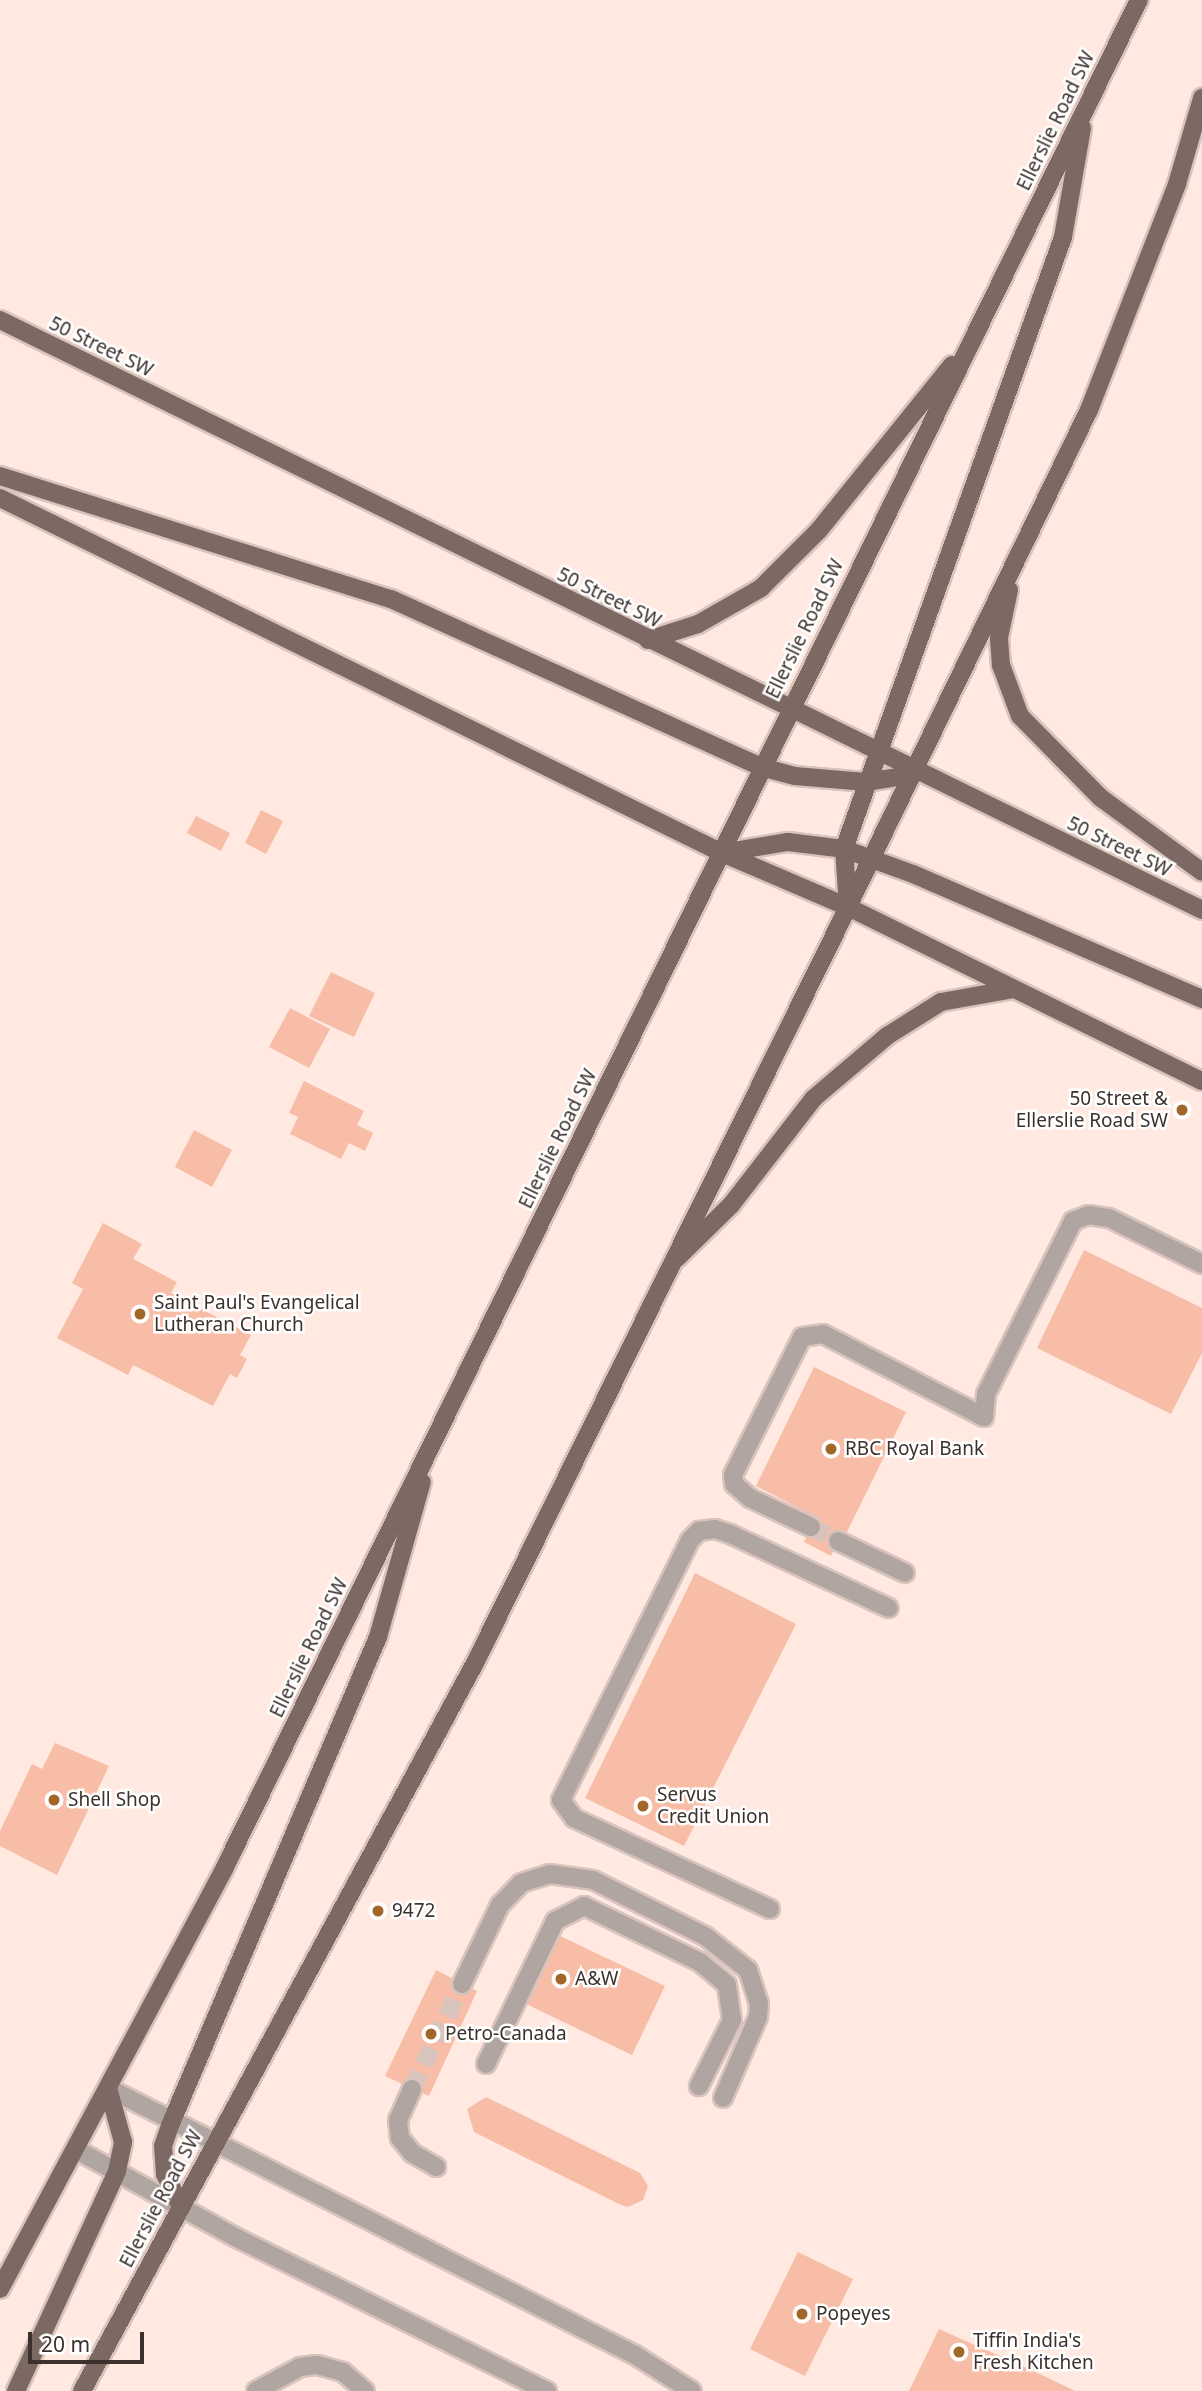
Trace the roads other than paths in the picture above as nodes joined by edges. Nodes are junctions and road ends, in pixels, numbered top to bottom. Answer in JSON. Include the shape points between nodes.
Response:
{"nodes":[{"id":1,"x":1139,"y":0,"type":"edge"},
{"id":2,"x":1202,"y":98,"type":"edge"},
{"id":3,"x":1086,"y":107,"type":"junction"},
{"id":4,"x":0,"y":320,"type":"edge"},
{"id":5,"x":973,"y":338,"type":"junction"},
{"id":6,"x":0,"y":476,"type":"edge"},
{"id":7,"x":0,"y":498,"type":"edge"},
{"id":8,"x":1015,"y":563,"type":"junction"},
{"id":9,"x":648,"y":640,"type":"junction"},
{"id":10,"x":790,"y":709,"type":"junction"},
{"id":11,"x":878,"y":753,"type":"junction"},
{"id":12,"x":761,"y":767,"type":"junction"},
{"id":13,"x":914,"y":769,"type":"junction"},
{"id":14,"x":866,"y":782,"type":"junction"},
{"id":15,"x":844,"y":849,"type":"junction"},
{"id":16,"x":722,"y":853,"type":"junction"},
{"id":17,"x":872,"y":858,"type":"junction"},
{"id":18,"x":1202,"y":872,"type":"edge"},
{"id":19,"x":848,"y":907,"type":"junction"},
{"id":20,"x":1202,"y":910,"type":"edge"},
{"id":21,"x":1015,"y":989,"type":"junction"},
{"id":22,"x":1202,"y":999,"type":"edge"},
{"id":23,"x":1202,"y":1081,"type":"edge"},
{"id":24,"x":1202,"y":1264,"type":"edge"},
{"id":25,"x":667,"y":1268,"type":"junction"},
{"id":26,"x":437,"y":1432,"type":"junction"},
{"id":27,"x":811,"y":1527,"type":"tunnel mouth"},
{"id":28,"x":838,"y":1541,"type":"tunnel mouth"},
{"id":29,"x":905,"y":1573,"type":"dead end"},
{"id":30,"x":889,"y":1608,"type":"dead end"},
{"id":31,"x":769,"y":1909,"type":"dead end"},
{"id":32,"x":462,"y":1984,"type":"tunnel mouth"},
{"id":33,"x":486,"y":2064,"type":"dead end"},
{"id":34,"x":699,"y":2086,"type":"dead end"},
{"id":35,"x":108,"y":2088,"type":"junction"},
{"id":36,"x":412,"y":2090,"type":"tunnel mouth"},
{"id":37,"x":723,"y":2098,"type":"dead end"},
{"id":38,"x":171,"y":2123,"type":"junction"},
{"id":39,"x":214,"y":2145,"type":"junction"},
{"id":40,"x":75,"y":2149,"type":"junction"},
{"id":41,"x":436,"y":2166,"type":"dead end"},
{"id":42,"x":117,"y":2171,"type":"junction"},
{"id":43,"x":181,"y":2207,"type":"junction"},
{"id":44,"x":0,"y":2289,"type":"edge"},
{"id":45,"x":16,"y":2391,"type":"edge"},
{"id":46,"x":82,"y":2391,"type":"edge"},
{"id":47,"x":256,"y":2391,"type":"edge"},
{"id":48,"x":365,"y":2391,"type":"edge"},
{"id":49,"x":547,"y":2391,"type":"edge"},
{"id":50,"x":692,"y":2391,"type":"edge"}],
"edges":[{"from":1,"to":3,"type":"main road","name":"Ellerslie Road SW"},
{"from":2,"to":8,"type":"main road","name":"Ellerslie Road SW","via":[[1177,184],[1133,304],[1089,410]]},
{"from":3,"to":5,"type":"main road","name":"Ellerslie Road SW"},
{"from":3,"to":11,"type":"main road","via":[[1063,237]]},
{"from":4,"to":9,"type":"main road","name":"50 Street SW"},
{"from":5,"to":9,"type":"main road","via":[[819,530],[761,588],[698,624]]},
{"from":5,"to":10,"type":"main road","name":"Ellerslie Road SW"},
{"from":6,"to":12,"type":"main road","via":[[391,599]]},
{"from":7,"to":16,"type":"main road"},
{"from":8,"to":13,"type":"main road","name":"Ellerslie Road SW"},
{"from":8,"to":18,"type":"main road","via":[[999,638],[1001,665],[1020,716],[1101,798]]},
{"from":9,"to":10,"type":"main road","name":"50 Street SW"},
{"from":10,"to":11,"type":"main road","name":"50 Street SW"},
{"from":10,"to":12,"type":"main road","name":"Ellerslie Road SW"},
{"from":11,"to":13,"type":"main road","name":"50 Street SW"},
{"from":11,"to":14,"type":"main road"},
{"from":12,"to":14,"type":"main road","via":[[794,776]]},
{"from":12,"to":16,"type":"main road","name":"Ellerslie Road SW"},
{"from":13,"to":14,"type":"main road"},
{"from":13,"to":17,"type":"main road","name":"Ellerslie Road SW"},
{"from":13,"to":20,"type":"main road","name":"50 Street SW"},
{"from":14,"to":15,"type":"main road"},
{"from":15,"to":16,"type":"main road","via":[[788,842]]},
{"from":15,"to":17,"type":"main road"},
{"from":15,"to":19,"type":"main road"},
{"from":16,"to":19,"type":"main road"},
{"from":16,"to":26,"type":"main road","name":"Ellerslie Road SW"},
{"from":17,"to":19,"type":"main road","name":"Ellerslie Road SW"},
{"from":17,"to":22,"type":"main road"},
{"from":19,"to":21,"type":"main road"},
{"from":19,"to":25,"type":"main road","name":"Ellerslie Road SW"},
{"from":21,"to":23,"type":"main road"},
{"from":21,"to":25,"type":"main road","via":[[941,1002],[887,1036],[814,1098],[731,1205]]},
{"from":24,"to":27,"type":"lane","via":[[1109,1218],[1089,1215],[1073,1221],[986,1394],[984,1417],[823,1334],[802,1337],[733,1475],[734,1484],[750,1498]]},
{"from":25,"to":39,"type":"main road","name":"Ellerslie Road SW","via":[[476,1661]]},
{"from":26,"to":35,"type":"main road","name":"Ellerslie Road SW","via":[[225,1867]]},
{"from":26,"to":38,"type":"main road","via":[[378,1637]]},
{"from":28,"to":29,"type":"lane"},
{"from":30,"to":31,"type":"lane","via":[[730,1534],[715,1529],[699,1531],[561,1800],[574,1818]]},
{"from":32,"to":37,"type":"lane","via":[[500,1905],[521,1883],[550,1874],[593,1880],[705,1936],[748,1970],[759,2003],[758,2017]]},
{"from":33,"to":34,"type":"lane","via":[[555,1921],[584,1906],[700,1962],[727,1986],[732,2020]]},
{"from":35,"to":38,"type":"lane"},
{"from":35,"to":40,"type":"main road","name":"Ellerslie Road SW"},
{"from":35,"to":42,"type":"main road","via":[[123,2142]]},
{"from":36,"to":41,"type":"lane","via":[[398,2120],[400,2138],[412,2153]]},
{"from":38,"to":39,"type":"lane"},
{"from":38,"to":43,"type":"main road","via":[[163,2146],[165,2174]]},
{"from":39,"to":43,"type":"main road","name":"Ellerslie Road SW"},
{"from":39,"to":50,"type":"lane","via":[[635,2355]]},
{"from":40,"to":42,"type":"lane"},
{"from":40,"to":44,"type":"main road","name":"Ellerslie Road SW"},
{"from":42,"to":43,"type":"lane"},
{"from":42,"to":45,"type":"main road"},
{"from":43,"to":46,"type":"main road","name":"Ellerslie Road SW"},
{"from":43,"to":49,"type":"lane"},
{"from":47,"to":48,"type":"lane","via":[[300,2367],[317,2365],[343,2372]]}]}
